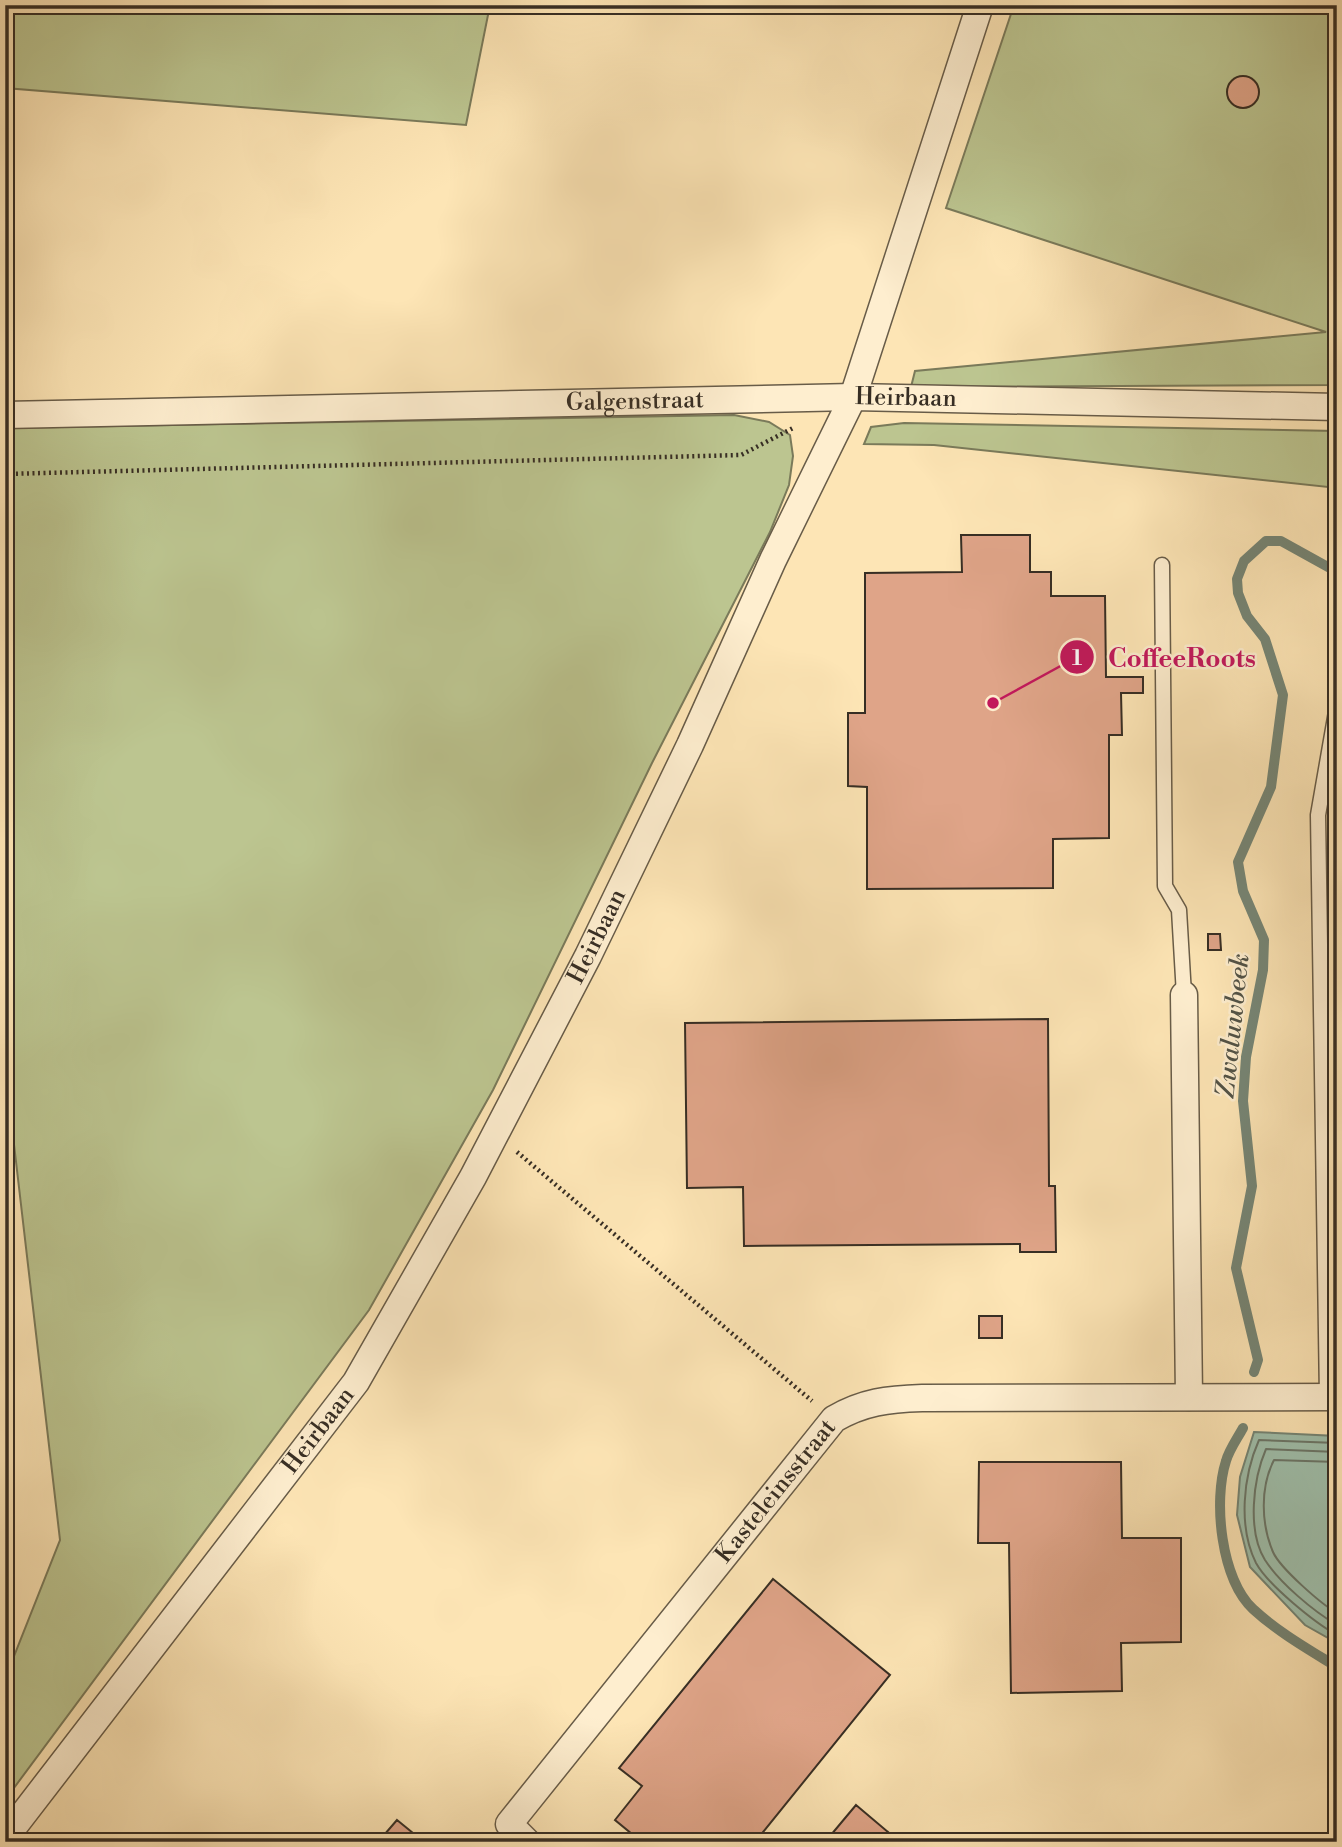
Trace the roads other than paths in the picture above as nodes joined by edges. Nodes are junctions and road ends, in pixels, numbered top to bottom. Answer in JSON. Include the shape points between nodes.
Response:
{"nodes":[{"id":1,"x":979,"y":5,"type":"edge"},
{"id":2,"x":853,"y":397,"type":"junction"},
{"id":3,"x":1337,"y":407,"type":"edge"},
{"id":4,"x":5,"y":415,"type":"edge"},
{"id":5,"x":1162,"y":565,"type":"dead end"},
{"id":6,"x":1337,"y":706,"type":"edge"},
{"id":7,"x":1184,"y":995,"type":"joint"},
{"id":8,"x":1330,"y":1203,"type":"edge"},
{"id":9,"x":1189,"y":1397,"type":"junction"},
{"id":10,"x":1332,"y":1397,"type":"edge"},
{"id":11,"x":5,"y":1838,"type":"edge"},
{"id":12,"x":527,"y":1842,"type":"edge"}],
"edges":[{"from":1,"to":2,"type":"street"},
{"from":2,"to":3,"type":"street","name":"Heirbaan"},
{"from":2,"to":4,"type":"street","name":"Galgenstraat"},
{"from":2,"to":11,"type":"street","name":"Heirbaan","via":[[588,956],[356,1382]]},
{"from":5,"to":7,"type":"lane","via":[[1165,886],[1179,910]]},
{"from":6,"to":8,"type":"lane","via":[[1318,815],[1321,1101]]},
{"from":7,"to":9,"type":"street"},
{"from":8,"to":10,"type":"lane"},
{"from":9,"to":10,"type":"street","name":"Kasteleinsstraat"},
{"from":9,"to":12,"type":"street","name":"Kasteleinsstraat","via":[[880,1400],[834,1419],[509,1824]]}]}
